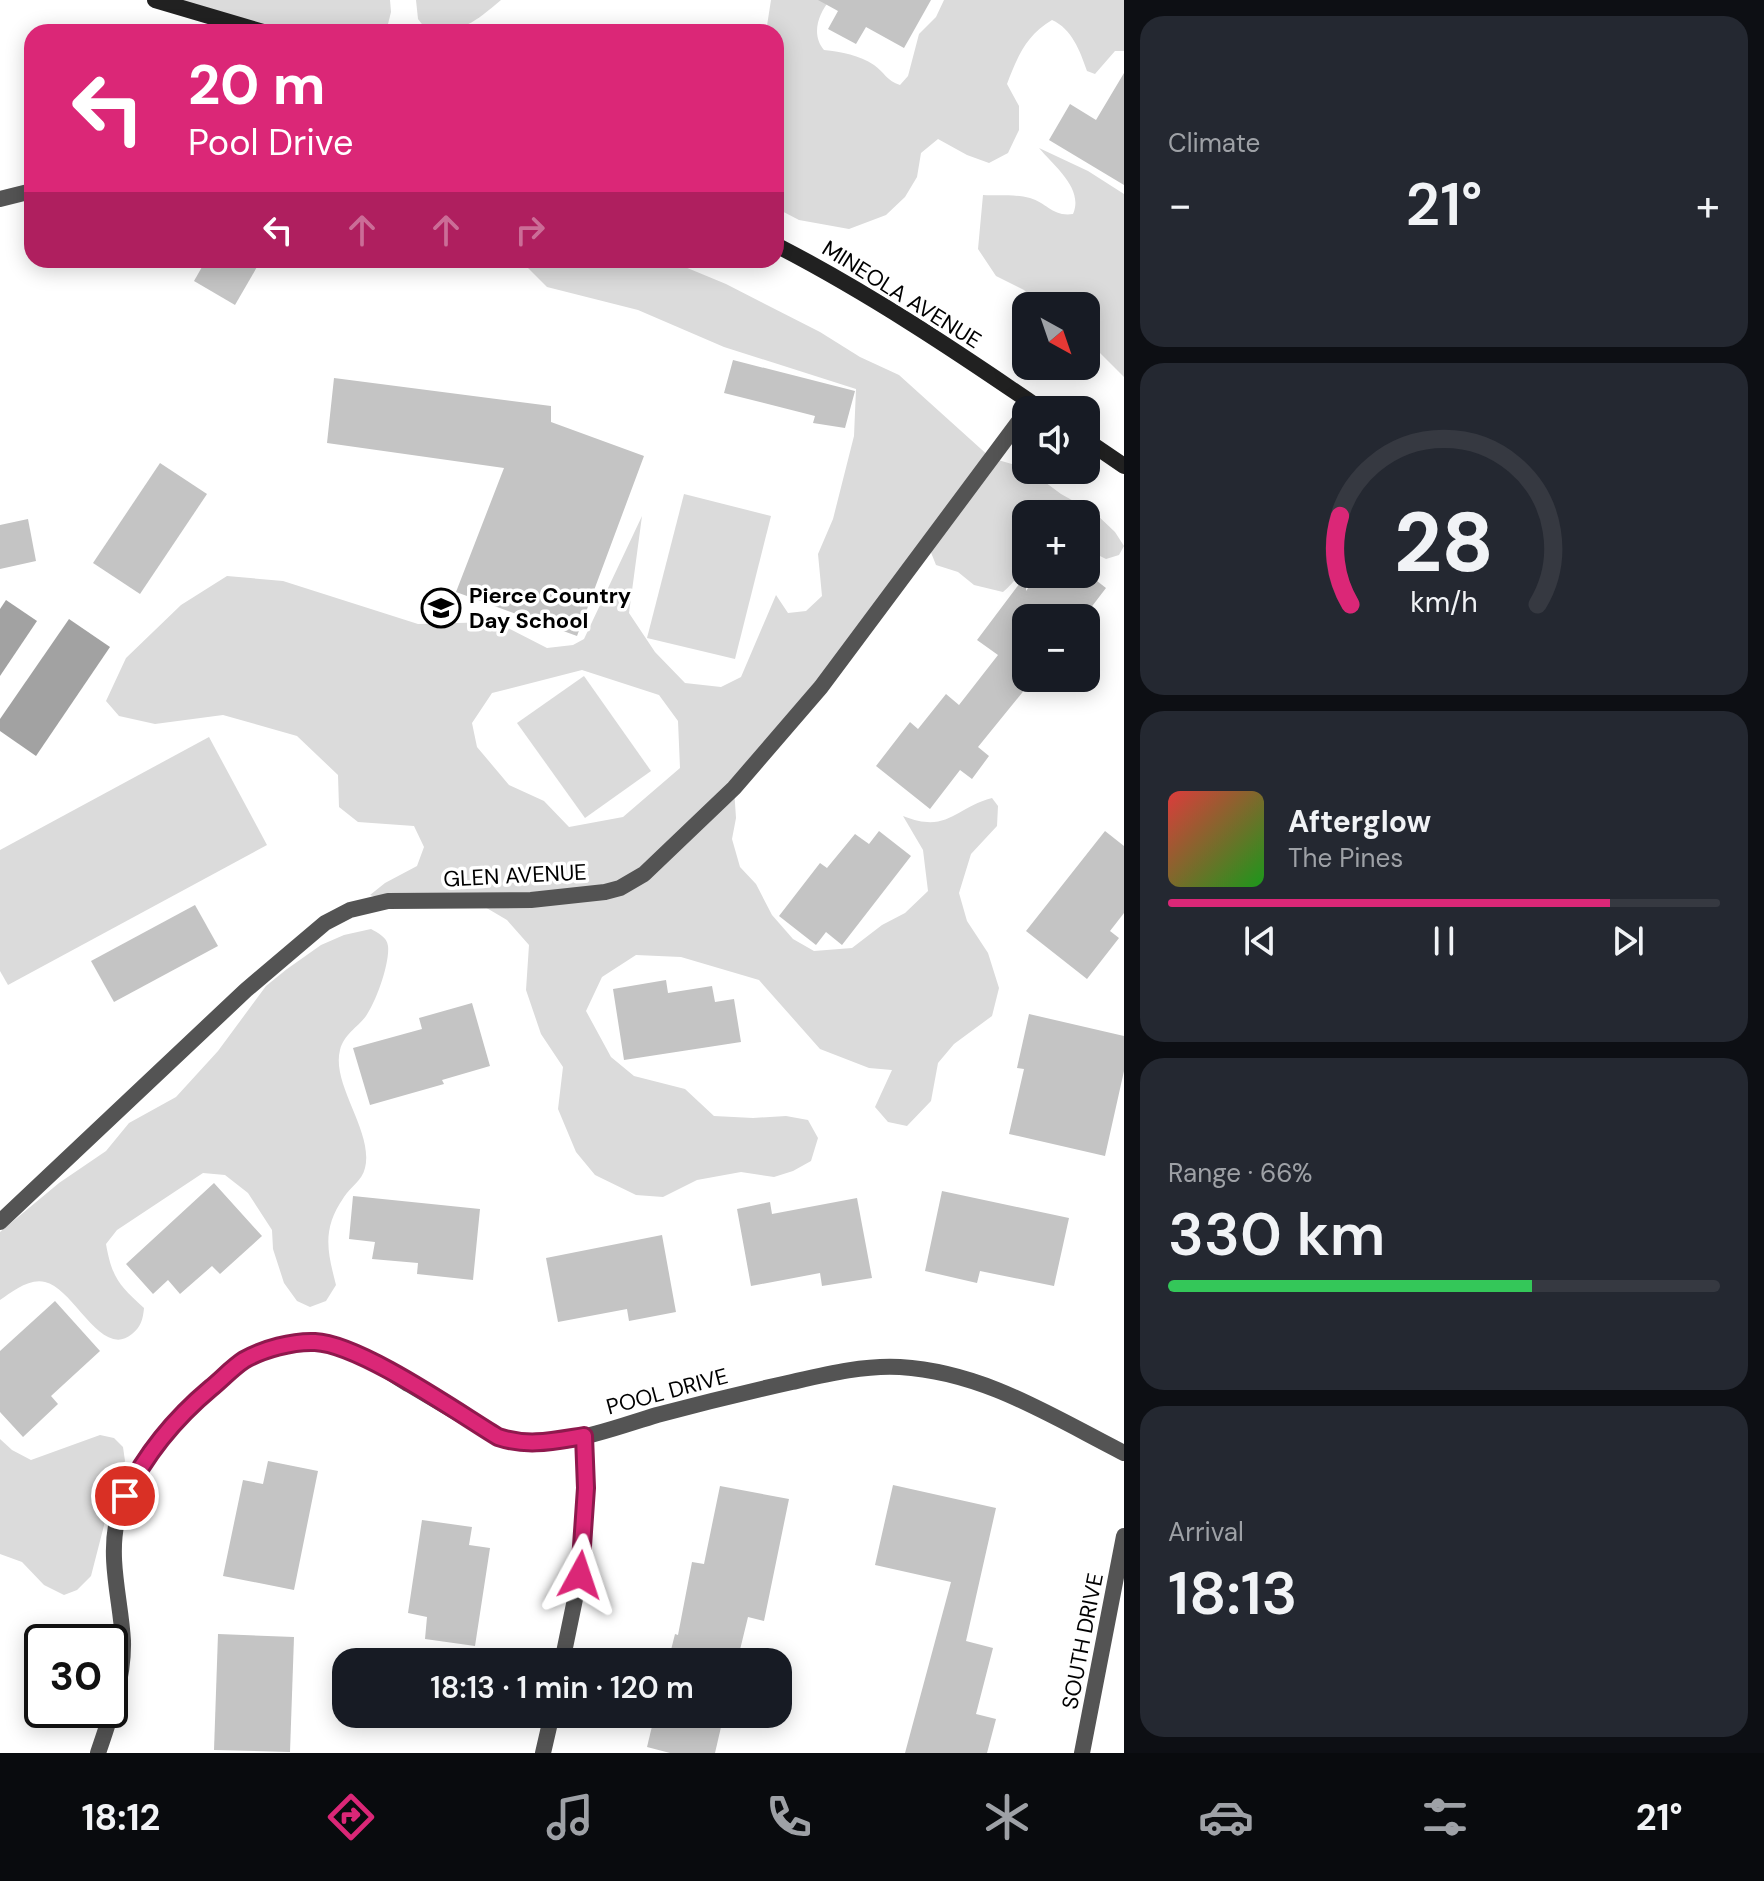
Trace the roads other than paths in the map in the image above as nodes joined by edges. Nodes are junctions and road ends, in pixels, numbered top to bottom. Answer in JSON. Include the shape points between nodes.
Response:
{"nodes":[{"id":1,"x":155,"y":0,"type":"edge"},
{"id":2,"x":236,"y":24,"type":"edge"},
{"id":3,"x":24,"y":193,"type":"edge"},
{"id":4,"x":0,"y":199,"type":"edge"},
{"id":5,"x":784,"y":249,"type":"edge"},
{"id":6,"x":1014,"y":396,"type":"edge"},
{"id":7,"x":1012,"y":435,"type":"edge"},
{"id":8,"x":1100,"y":450,"type":"edge"},
{"id":9,"x":1124,"y":466,"type":"edge"},
{"id":10,"x":0,"y":1222,"type":"edge"},
{"id":11,"x":584,"y":1436,"type":"junction"},
{"id":12,"x":1124,"y":1453,"type":"edge"},
{"id":13,"x":1124,"y":1536,"type":"edge"},
{"id":14,"x":565,"y":1648,"type":"edge"},
{"id":15,"x":549,"y":1728,"type":"edge"},
{"id":16,"x":98,"y":1753,"type":"edge"},
{"id":17,"x":543,"y":1753,"type":"edge"},
{"id":18,"x":1082,"y":1753,"type":"edge"}],
"edges":[{"from":1,"to":2,"type":"main road"},
{"from":3,"to":4,"type":"street"},
{"from":5,"to":6,"type":"main road","name":"MINEOLA AVENUE","via":[[893,311]]},
{"from":7,"to":10,"type":"street","name":"GLEN AVENUE","via":[[821,687],[734,788],[644,874],[605,892],[531,900],[388,901],[350,910],[325,923],[246,990]]},
{"from":8,"to":9,"type":"main road"},
{"from":11,"to":12,"type":"street","name":"POOL DRIVE","via":[[734,1394],[834,1372],[897,1367],[969,1379],[1020,1398]]},
{"from":11,"to":14,"type":"street","via":[[580,1575]]},
{"from":11,"to":16,"type":"street","name":"POOL DRIVE","via":[[536,1444],[498,1437],[362,1356],[317,1342],[291,1344],[244,1360],[160,1437],[125,1496],[113,1551],[123,1646]]},
{"from":13,"to":18,"type":"street","name":"SOUTH DRIVE"},
{"from":15,"to":17,"type":"street"}]}
